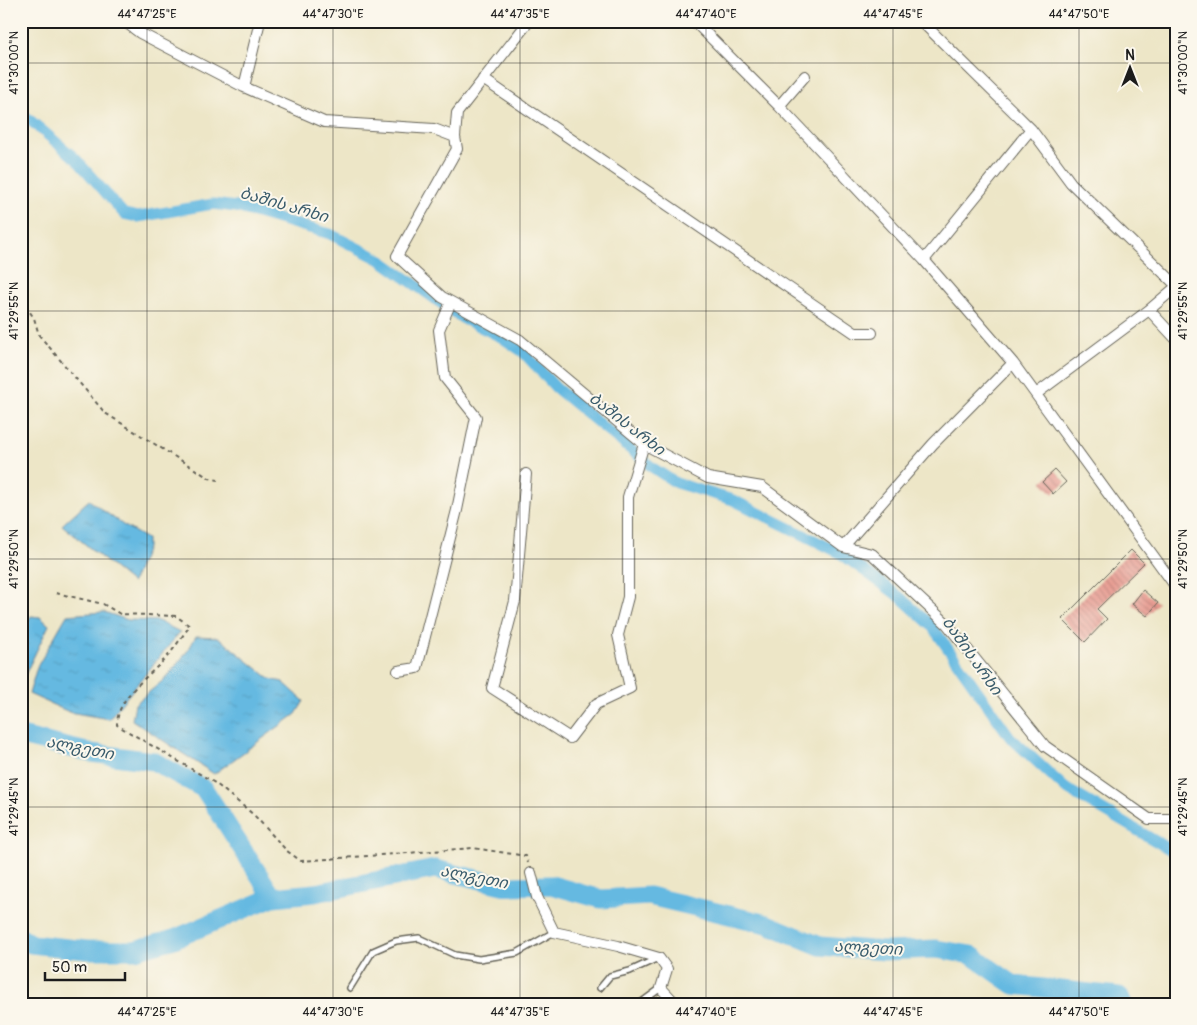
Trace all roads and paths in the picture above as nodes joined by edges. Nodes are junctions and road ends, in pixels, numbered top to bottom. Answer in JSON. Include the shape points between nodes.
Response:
{"nodes":[{"id":1,"x":124,"y":21,"type":"edge"},
{"id":2,"x":260,"y":21,"type":"edge"},
{"id":3,"x":529,"y":21,"type":"edge"},
{"id":4,"x":694,"y":21,"type":"edge"},
{"id":5,"x":921,"y":21,"type":"edge"},
{"id":6,"x":805,"y":76,"type":"dead end"},
{"id":7,"x":483,"y":79,"type":"junction"},
{"id":8,"x":244,"y":86,"type":"junction"},
{"id":9,"x":780,"y":106,"type":"junction"},
{"id":10,"x":1030,"y":129,"type":"junction"},
{"id":11,"x":454,"y":136,"type":"junction"},
{"id":12,"x":924,"y":260,"type":"junction"},
{"id":13,"x":1176,"y":286,"type":"edge"},
{"id":14,"x":21,"y":299,"type":"edge"},
{"id":15,"x":451,"y":302,"type":"junction"},
{"id":16,"x":1149,"y":310,"type":"junction"},
{"id":17,"x":872,"y":333,"type":"dead end"},
{"id":18,"x":1176,"y":339,"type":"edge"},
{"id":19,"x":1013,"y":363,"type":"junction"},
{"id":20,"x":1036,"y":394,"type":"junction"},
{"id":21,"x":644,"y":444,"type":"junction"},
{"id":22,"x":526,"y":474,"type":"dead end"},
{"id":23,"x":218,"y":480,"type":"dead end"},
{"id":24,"x":843,"y":547,"type":"junction"},
{"id":25,"x":1176,"y":587,"type":"edge"},
{"id":26,"x":56,"y":593,"type":"dead end"},
{"id":27,"x":398,"y":671,"type":"dead end"},
{"id":28,"x":1176,"y":819,"type":"edge"},
{"id":29,"x":532,"y":873,"type":"joint"},
{"id":30,"x":554,"y":932,"type":"junction"},
{"id":31,"x":659,"y":958,"type":"junction"},
{"id":32,"x":350,"y":988,"type":"dead end"},
{"id":33,"x":600,"y":988,"type":"dead end"},
{"id":34,"x":661,"y":988,"type":"junction"},
{"id":35,"x":639,"y":1004,"type":"edge"},
{"id":36,"x":676,"y":1004,"type":"edge"}],
"edges":[{"from":1,"to":8,"type":"street","via":[[140,33]]},
{"from":2,"to":8,"type":"street"},
{"from":3,"to":7,"type":"street"},
{"from":4,"to":9,"type":"street"},
{"from":5,"to":10,"type":"street"},
{"from":6,"to":9,"type":"street"},
{"from":7,"to":11,"type":"street","via":[[457,113]]},
{"from":7,"to":17,"type":"street","via":[[855,333]]},
{"from":8,"to":11,"type":"street","via":[[324,122],[434,129]]},
{"from":9,"to":12,"type":"street"},
{"from":10,"to":12,"type":"street"},
{"from":10,"to":13,"type":"street","via":[[1071,183]]},
{"from":11,"to":15,"type":"street","via":[[457,149],[397,256]]},
{"from":12,"to":19,"type":"street"},
{"from":13,"to":16,"type":"street"},
{"from":14,"to":23,"type":"path","via":[[34,318],[40,335],[105,413],[209,478]]},
{"from":15,"to":21,"type":"street","via":[[520,340]]},
{"from":15,"to":27,"type":"street","via":[[439,330],[445,378],[476,417],[457,510],[417,668]]},
{"from":16,"to":18,"type":"street"},
{"from":16,"to":20,"type":"street"},
{"from":19,"to":20,"type":"street"},
{"from":19,"to":24,"type":"street","via":[[932,444]]},
{"from":20,"to":25,"type":"street"},
{"from":21,"to":22,"type":"street","via":[[628,497],[628,597],[618,635],[630,688],[596,704],[570,738],[492,688],[515,601]]},
{"from":21,"to":24,"type":"street","via":[[708,478],[762,486]]},
{"from":24,"to":28,"type":"street","via":[[872,554],[947,624],[1045,746],[1149,819]]},
{"from":26,"to":29,"type":"path","via":[[103,604],[120,614],[176,616],[190,626],[166,659],[125,699],[117,725],[215,783],[254,815],[286,851],[301,861],[473,848],[526,856]]},
{"from":29,"to":30,"type":"street","via":[[537,897]]},
{"from":30,"to":31,"type":"street"},
{"from":30,"to":32,"type":"lane","via":[[516,953],[479,959],[454,955],[419,938],[396,941],[373,951]]},
{"from":31,"to":33,"type":"lane","via":[[610,976]]},
{"from":31,"to":34,"type":"street","via":[[667,969]]},
{"from":34,"to":35,"type":"lane"},
{"from":34,"to":36,"type":"street"}]}
